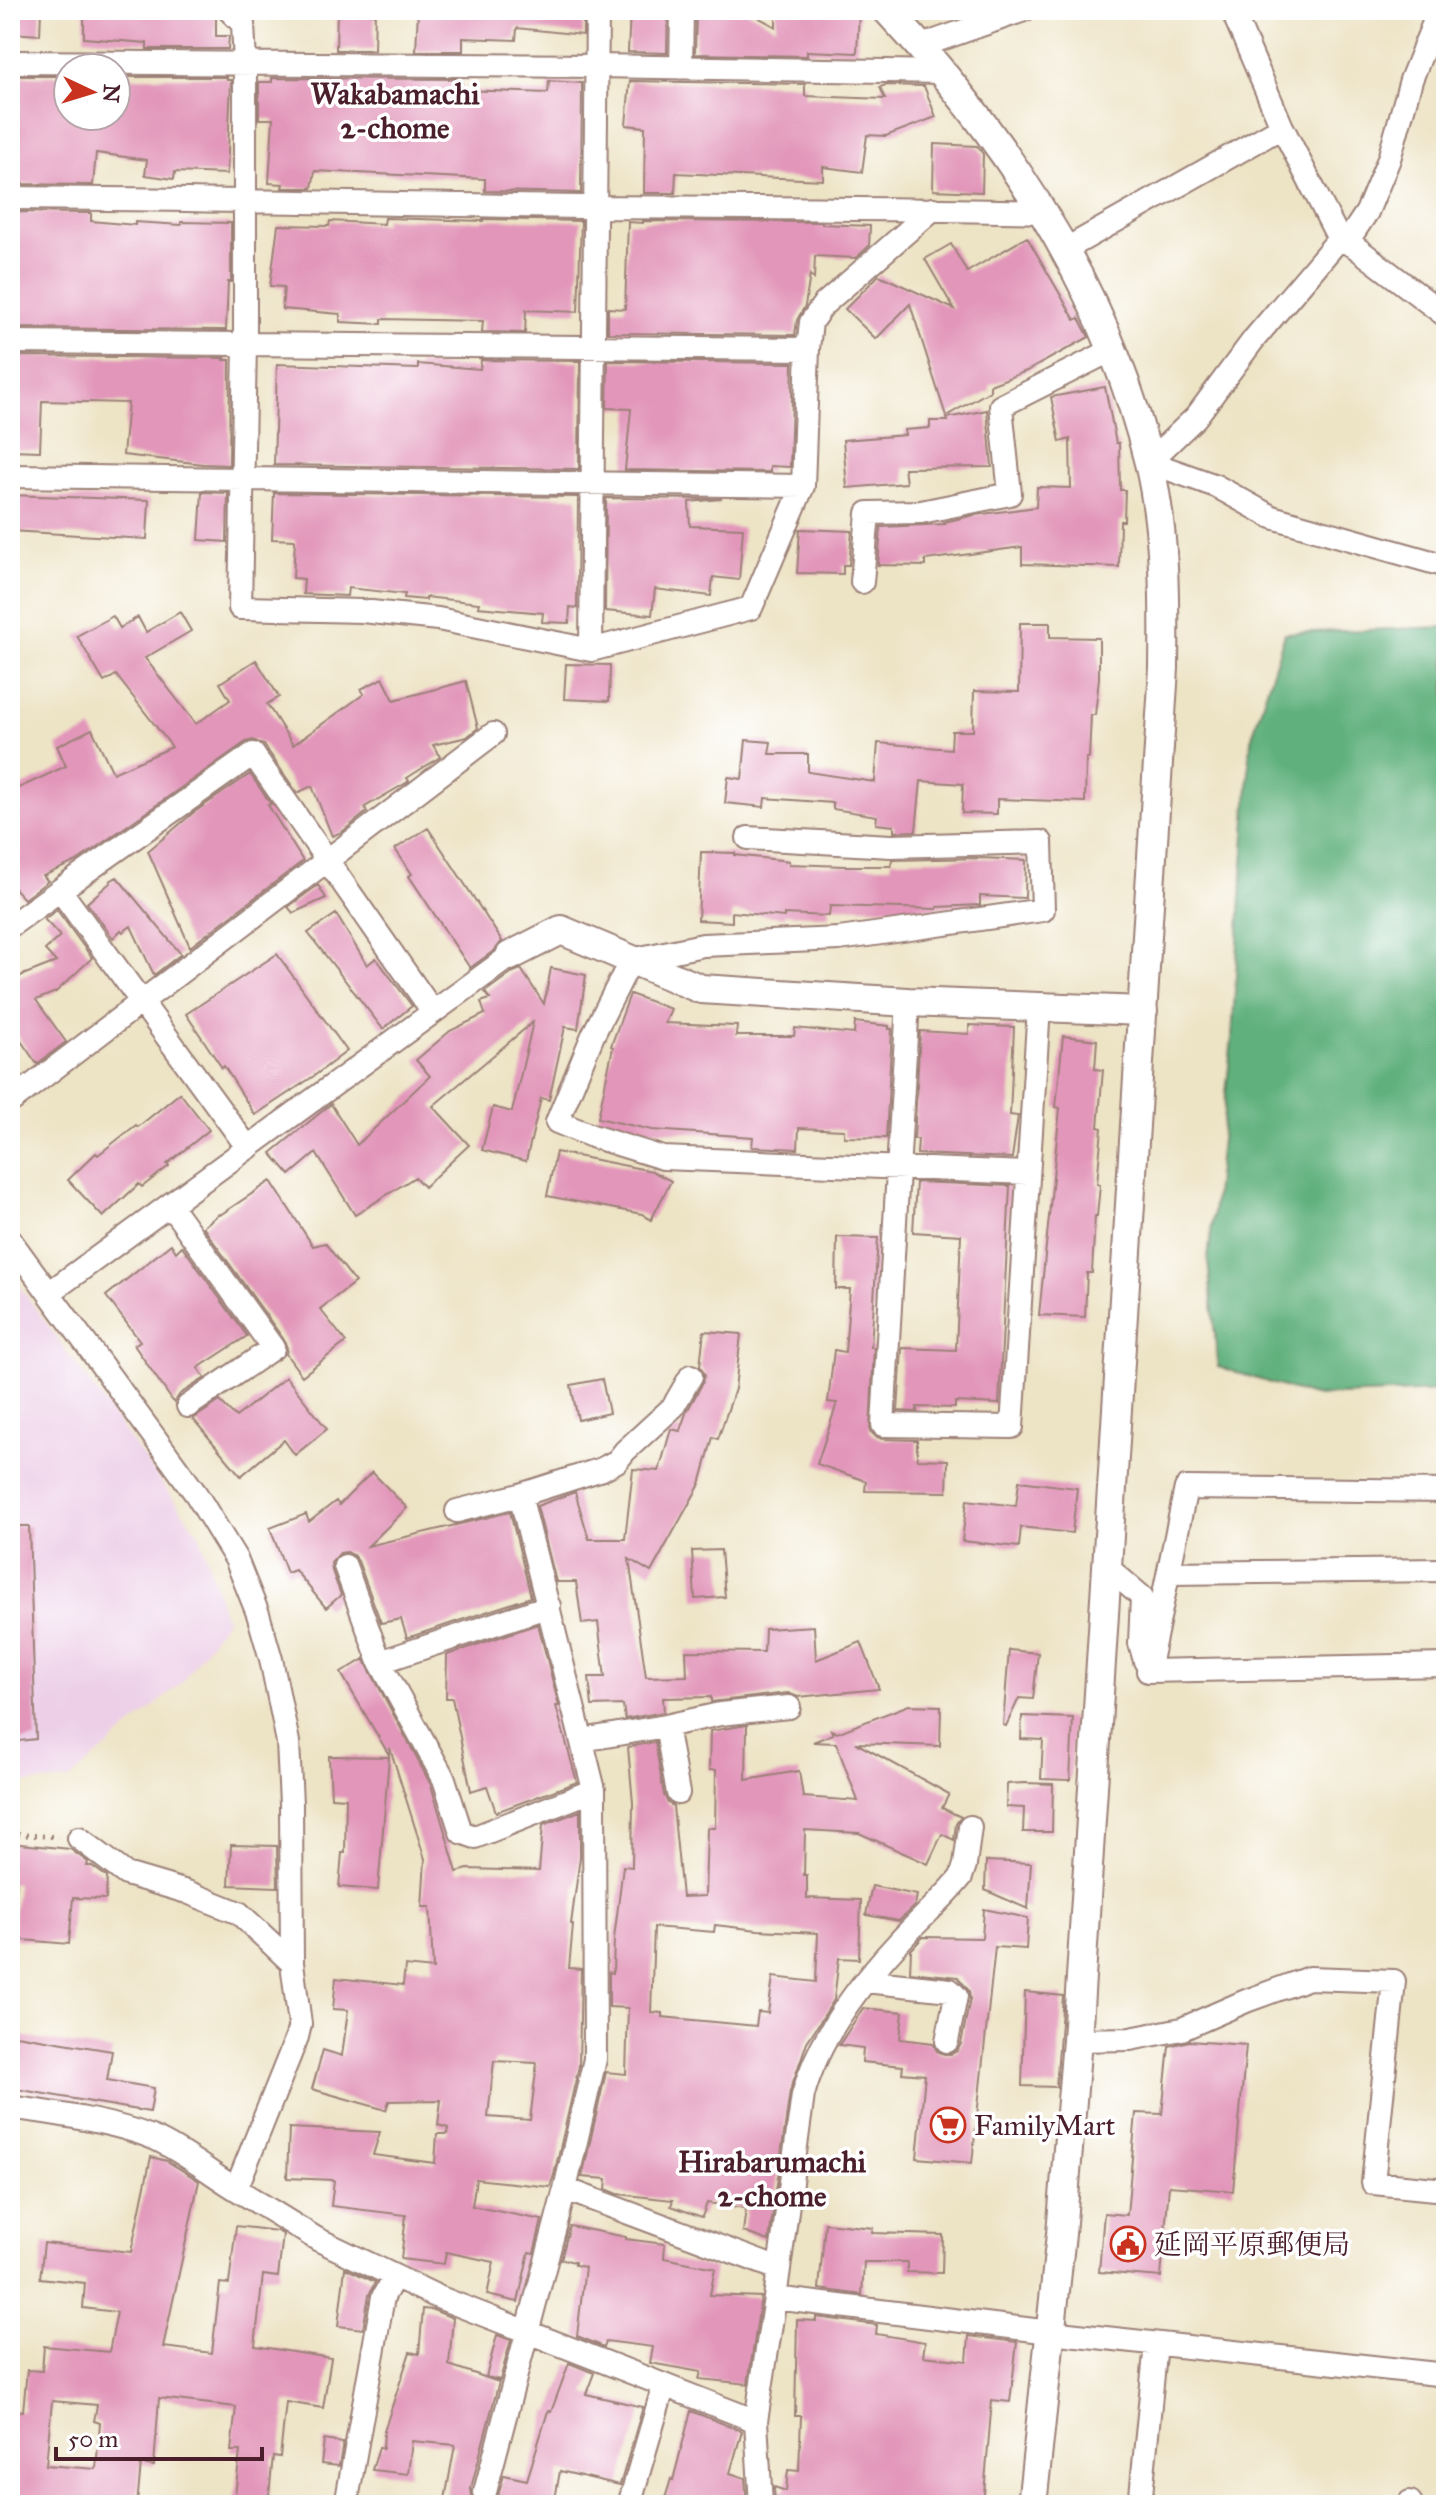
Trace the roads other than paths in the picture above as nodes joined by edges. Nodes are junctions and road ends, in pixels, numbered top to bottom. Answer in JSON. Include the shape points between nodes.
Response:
{"nodes":[{"id":1,"x":229,"y":10,"type":"edge"},
{"id":2,"x":597,"y":10,"type":"edge"},
{"id":3,"x":682,"y":10,"type":"edge"},
{"id":4,"x":887,"y":10,"type":"edge"},
{"id":5,"x":1024,"y":10,"type":"edge"},
{"id":6,"x":1232,"y":10,"type":"edge"},
{"id":7,"x":1439,"y":10,"type":"edge"},
{"id":8,"x":921,"y":46,"type":"junction"},
{"id":9,"x":10,"y":62,"type":"edge"},
{"id":10,"x":245,"y":64,"type":"junction"},
{"id":11,"x":597,"y":66,"type":"junction"},
{"id":12,"x":681,"y":68,"type":"junction"},
{"id":13,"x":944,"y":72,"type":"junction"},
{"id":14,"x":1282,"y":127,"type":"junction"},
{"id":15,"x":10,"y":198,"type":"edge"},
{"id":16,"x":244,"y":199,"type":"junction"},
{"id":17,"x":594,"y":207,"type":"junction"},
{"id":18,"x":933,"y":209,"type":"junction"},
{"id":19,"x":1044,"y":212,"type":"junction"},
{"id":20,"x":1339,"y":239,"type":"junction"},
{"id":21,"x":1066,"y":249,"type":"junction"},
{"id":22,"x":1446,"y":316,"type":"edge"},
{"id":23,"x":10,"y":342,"type":"edge"},
{"id":24,"x":245,"y":344,"type":"junction"},
{"id":25,"x":594,"y":347,"type":"junction"},
{"id":26,"x":808,"y":349,"type":"junction"},
{"id":27,"x":1112,"y":350,"type":"junction"},
{"id":28,"x":1149,"y":462,"type":"junction"},
{"id":29,"x":10,"y":476,"type":"edge"},
{"id":30,"x":242,"y":478,"type":"junction"},
{"id":31,"x":591,"y":483,"type":"junction"},
{"id":32,"x":803,"y":486,"type":"junction"},
{"id":33,"x":1446,"y":566,"type":"edge"},
{"id":34,"x":862,"y":582,"type":"dead end"},
{"id":35,"x":591,"y":650,"type":"junction"},
{"id":36,"x":493,"y":734,"type":"dead end"},
{"id":37,"x":748,"y":838,"type":"dead end"},
{"id":38,"x":328,"y":860,"type":"junction"},
{"id":39,"x":60,"y":890,"type":"junction"},
{"id":40,"x":10,"y":926,"type":"edge"},
{"id":41,"x":510,"y":956,"type":"joint"},
{"id":42,"x":631,"y":960,"type":"junction"},
{"id":43,"x":141,"y":1002,"type":"junction"},
{"id":44,"x":908,"y":1002,"type":"junction"},
{"id":45,"x":1039,"y":1007,"type":"junction"},
{"id":46,"x":1143,"y":1011,"type":"junction"},
{"id":47,"x":433,"y":1012,"type":"junction"},
{"id":48,"x":10,"y":1102,"type":"edge"},
{"id":49,"x":248,"y":1148,"type":"junction"},
{"id":50,"x":899,"y":1168,"type":"junction"},
{"id":51,"x":1028,"y":1173,"type":"junction"},
{"id":52,"x":170,"y":1205,"type":"junction"},
{"id":53,"x":10,"y":1240,"type":"edge"},
{"id":54,"x":49,"y":1293,"type":"junction"},
{"id":55,"x":691,"y":1376,"type":"dead end"},
{"id":56,"x":188,"y":1406,"type":"dead end"},
{"id":57,"x":1446,"y":1491,"type":"edge"},
{"id":58,"x":520,"y":1495,"type":"junction"},
{"id":59,"x":457,"y":1511,"type":"dead end"},
{"id":60,"x":345,"y":1566,"type":"dead end"},
{"id":61,"x":1107,"y":1567,"type":"junction"},
{"id":62,"x":1446,"y":1570,"type":"edge"},
{"id":63,"x":1169,"y":1573,"type":"junction"},
{"id":64,"x":549,"y":1606,"type":"junction"},
{"id":65,"x":380,"y":1662,"type":"junction"},
{"id":66,"x":1446,"y":1665,"type":"edge"},
{"id":67,"x":1148,"y":1671,"type":"junction"},
{"id":68,"x":789,"y":1707,"type":"dead end"},
{"id":69,"x":666,"y":1726,"type":"junction"},
{"id":70,"x":582,"y":1740,"type":"junction"},
{"id":71,"x":594,"y":1790,"type":"junction"},
{"id":72,"x":678,"y":1793,"type":"dead end"},
{"id":73,"x":970,"y":1827,"type":"dead end"},
{"id":74,"x":79,"y":1838,"type":"road end"},
{"id":75,"x":292,"y":1963,"type":"junction"},
{"id":76,"x":865,"y":1981,"type":"junction"},
{"id":77,"x":1077,"y":2040,"type":"junction"},
{"id":78,"x":947,"y":2041,"type":"dead end"},
{"id":79,"x":10,"y":2107,"type":"edge"},
{"id":80,"x":236,"y":2189,"type":"junction"},
{"id":81,"x":565,"y":2189,"type":"junction"},
{"id":82,"x":1446,"y":2190,"type":"edge"},
{"id":83,"x":779,"y":2269,"type":"junction"},
{"id":84,"x":394,"y":2277,"type":"junction"},
{"id":85,"x":775,"y":2298,"type":"junction"},
{"id":86,"x":526,"y":2330,"type":"junction"},
{"id":87,"x":1050,"y":2332,"type":"junction"},
{"id":88,"x":1156,"y":2344,"type":"junction"},
{"id":89,"x":1446,"y":2375,"type":"edge"},
{"id":90,"x":664,"y":2385,"type":"junction"},
{"id":91,"x":756,"y":2421,"type":"junction"},
{"id":92,"x":485,"y":2492,"type":"dead end"},
{"id":93,"x":631,"y":2498,"type":"dead end"},
{"id":94,"x":346,"y":2505,"type":"edge"},
{"id":95,"x":761,"y":2505,"type":"edge"},
{"id":96,"x":1032,"y":2505,"type":"edge"},
{"id":97,"x":1140,"y":2505,"type":"edge"}],
"edges":[{"from":1,"to":10,"type":"street","via":[[243,24]]},
{"from":2,"to":11,"type":"street"},
{"from":3,"to":12,"type":"street"},
{"from":4,"to":8,"type":"street"},
{"from":5,"to":8,"type":"street"},
{"from":6,"to":14,"type":"street"},
{"from":7,"to":20,"type":"street","via":[[1367,212],[1353,233]]},
{"from":8,"to":13,"type":"street"},
{"from":9,"to":10,"type":"street"},
{"from":10,"to":11,"type":"street"},
{"from":10,"to":16,"type":"street"},
{"from":11,"to":12,"type":"street"},
{"from":11,"to":17,"type":"street"},
{"from":12,"to":13,"type":"street"},
{"from":13,"to":19,"type":"street"},
{"from":14,"to":20,"type":"street"},
{"from":14,"to":21,"type":"street"},
{"from":15,"to":16,"type":"street"},
{"from":16,"to":17,"type":"street"},
{"from":16,"to":24,"type":"street"},
{"from":17,"to":18,"type":"street"},
{"from":17,"to":25,"type":"street"},
{"from":18,"to":19,"type":"street"},
{"from":18,"to":26,"type":"street","via":[[823,305],[811,322]]},
{"from":19,"to":21,"type":"street"},
{"from":20,"to":22,"type":"street"},
{"from":20,"to":28,"type":"street","via":[[1196,417]]},
{"from":21,"to":27,"type":"street"},
{"from":23,"to":24,"type":"street"},
{"from":24,"to":25,"type":"street"},
{"from":24,"to":30,"type":"street"},
{"from":25,"to":26,"type":"street"},
{"from":25,"to":31,"type":"street"},
{"from":26,"to":32,"type":"street"},
{"from":27,"to":28,"type":"street"},
{"from":27,"to":34,"type":"street","via":[[1001,406],[1010,494],[921,512],[868,513]]},
{"from":28,"to":33,"type":"street","via":[[1216,486],[1272,517]]},
{"from":28,"to":46,"type":"street","via":[[1165,602]]},
{"from":29,"to":30,"type":"street"},
{"from":30,"to":31,"type":"street"},
{"from":30,"to":35,"type":"street","via":[[240,608],[438,619]]},
{"from":31,"to":32,"type":"street"},
{"from":31,"to":35,"type":"street"},
{"from":32,"to":35,"type":"street","via":[[751,608]]},
{"from":36,"to":38,"type":"street"},
{"from":37,"to":42,"type":"street","via":[[891,846],[1041,842],[1043,910],[839,939],[703,945]]},
{"from":38,"to":39,"type":"street","via":[[253,754]]},
{"from":38,"to":43,"type":"street"},
{"from":38,"to":47,"type":"street"},
{"from":39,"to":40,"type":"street"},
{"from":39,"to":43,"type":"street"},
{"from":41,"to":42,"type":"street","via":[[561,930]]},
{"from":41,"to":47,"type":"street"},
{"from":42,"to":44,"type":"street","via":[[701,989]]},
{"from":42,"to":50,"type":"street","via":[[557,1122],[663,1158]]},
{"from":43,"to":48,"type":"street"},
{"from":43,"to":49,"type":"street"},
{"from":44,"to":45,"type":"street"},
{"from":44,"to":50,"type":"street"},
{"from":45,"to":46,"type":"street"},
{"from":45,"to":51,"type":"street"},
{"from":46,"to":61,"type":"street"},
{"from":47,"to":49,"type":"street"},
{"from":49,"to":52,"type":"street"},
{"from":50,"to":51,"type":"street"},
{"from":50,"to":51,"type":"street","via":[[883,1425],[1012,1427]]},
{"from":52,"to":54,"type":"street"},
{"from":52,"to":56,"type":"street","via":[[273,1348]]},
{"from":53,"to":54,"type":"street"},
{"from":54,"to":75,"type":"street","via":[[196,1494],[236,1559],[258,1614],[288,1742]]},
{"from":55,"to":58,"type":"street","via":[[673,1407],[617,1461]]},
{"from":57,"to":63,"type":"street","via":[[1186,1488]]},
{"from":58,"to":59,"type":"street"},
{"from":58,"to":64,"type":"street"},
{"from":60,"to":65,"type":"street"},
{"from":61,"to":67,"type":"street","via":[[1142,1597],[1140,1643]]},
{"from":61,"to":77,"type":"street"},
{"from":62,"to":63,"type":"street"},
{"from":63,"to":67,"type":"street"},
{"from":64,"to":65,"type":"street"},
{"from":64,"to":70,"type":"street"},
{"from":65,"to":71,"type":"street","via":[[444,1779],[461,1832],[475,1837]]},
{"from":66,"to":67,"type":"street"},
{"from":68,"to":69,"type":"street"},
{"from":69,"to":70,"type":"street"},
{"from":69,"to":72,"type":"street"},
{"from":70,"to":71,"type":"street"},
{"from":71,"to":81,"type":"street","via":[[595,2059]]},
{"from":73,"to":76,"type":"street","via":[[961,1877]]},
{"from":74,"to":75,"type":"street","via":[[126,1874],[239,1913]]},
{"from":75,"to":80,"type":"street","via":[[297,2037]]},
{"from":76,"to":78,"type":"street","via":[[950,1990],[956,1996]]},
{"from":76,"to":83,"type":"street","via":[[810,2068]]},
{"from":77,"to":82,"type":"street","via":[[1130,2039],[1182,2029],[1309,1978],[1394,1981],[1373,2183]]},
{"from":77,"to":87,"type":"street"},
{"from":79,"to":80,"type":"street","via":[[137,2132],[159,2140]]},
{"from":80,"to":84,"type":"street","via":[[317,2239]]},
{"from":81,"to":83,"type":"street"},
{"from":81,"to":86,"type":"street"},
{"from":83,"to":85,"type":"street"},
{"from":84,"to":86,"type":"street"},
{"from":84,"to":94,"type":"street","via":[[383,2297]]},
{"from":85,"to":87,"type":"street"},
{"from":85,"to":91,"type":"street"},
{"from":86,"to":90,"type":"street"},
{"from":86,"to":92,"type":"street"},
{"from":87,"to":88,"type":"street"},
{"from":87,"to":96,"type":"street"},
{"from":88,"to":89,"type":"street"},
{"from":88,"to":97,"type":"street"},
{"from":90,"to":91,"type":"street"},
{"from":90,"to":93,"type":"street"},
{"from":91,"to":95,"type":"street"}]}
